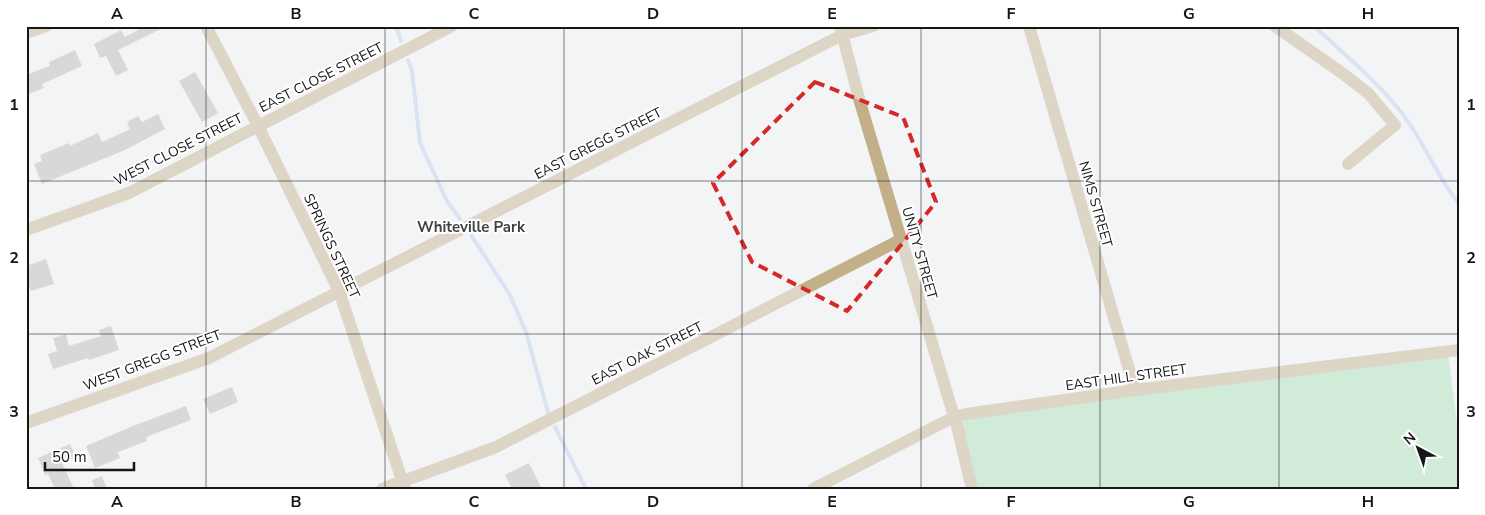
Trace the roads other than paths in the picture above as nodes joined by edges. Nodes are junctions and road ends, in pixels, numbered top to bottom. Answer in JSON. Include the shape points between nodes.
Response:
{"nodes":[{"id":1,"x":46,"y":26,"type":"edge"},
{"id":2,"x":206,"y":26,"type":"edge"},
{"id":3,"x":452,"y":26,"type":"edge"},
{"id":4,"x":873,"y":26,"type":"edge"},
{"id":5,"x":1029,"y":26,"type":"edge"},
{"id":6,"x":1275,"y":26,"type":"edge"},
{"id":7,"x":841,"y":31,"type":"edge"},
{"id":8,"x":26,"y":33,"type":"edge"},
{"id":9,"x":258,"y":126,"type":"junction"},
{"id":10,"x":1348,"y":164,"type":"dead end"},
{"id":11,"x":26,"y":230,"type":"edge"},
{"id":12,"x":900,"y":240,"type":"junction"},
{"id":13,"x":339,"y":291,"type":"junction"},
{"id":14,"x":1459,"y":350,"type":"edge"},
{"id":15,"x":1135,"y":390,"type":"junction"},
{"id":16,"x":954,"y":417,"type":"junction"},
{"id":17,"x":26,"y":423,"type":"edge"},
{"id":18,"x":404,"y":485,"type":"edge"},
{"id":19,"x":382,"y":489,"type":"edge"},
{"id":20,"x":814,"y":489,"type":"edge"},
{"id":21,"x":972,"y":489,"type":"edge"}],
"edges":[{"from":1,"to":8,"type":"street"},
{"from":2,"to":9,"type":"street","name":"SPRINGS STREET"},
{"from":3,"to":9,"type":"street","name":"EAST CLOSE STREET"},
{"from":4,"to":7,"type":"street","name":"EAST GREGG STREET"},
{"from":5,"to":15,"type":"street","name":"NIMS STREET"},
{"from":6,"to":10,"type":"street","via":[[1368,93],[1395,125]]},
{"from":7,"to":12,"type":"street","name":"UNITY STREET"},
{"from":7,"to":13,"type":"street","name":"EAST GREGG STREET"},
{"from":9,"to":11,"type":"street","name":"WEST CLOSE STREET","via":[[129,192]]},
{"from":9,"to":13,"type":"street","name":"SPRINGS STREET"},
{"from":12,"to":16,"type":"street","name":"UNITY STREET"},
{"from":12,"to":18,"type":"street","name":"EAST OAK STREET","via":[[496,447]]},
{"from":13,"to":17,"type":"street","name":"WEST GREGG STREET","via":[[209,358]]},
{"from":13,"to":18,"type":"street","name":"SPRINGS STREET"},
{"from":14,"to":15,"type":"street","name":"EAST HILL STREET"},
{"from":15,"to":16,"type":"street","name":"EAST HILL STREET"},
{"from":16,"to":20,"type":"street","name":"EAST HILL STREET"},
{"from":16,"to":21,"type":"street","name":"UNITY STREET"},
{"from":18,"to":19,"type":"street","name":"EAST OAK STREET"}]}
